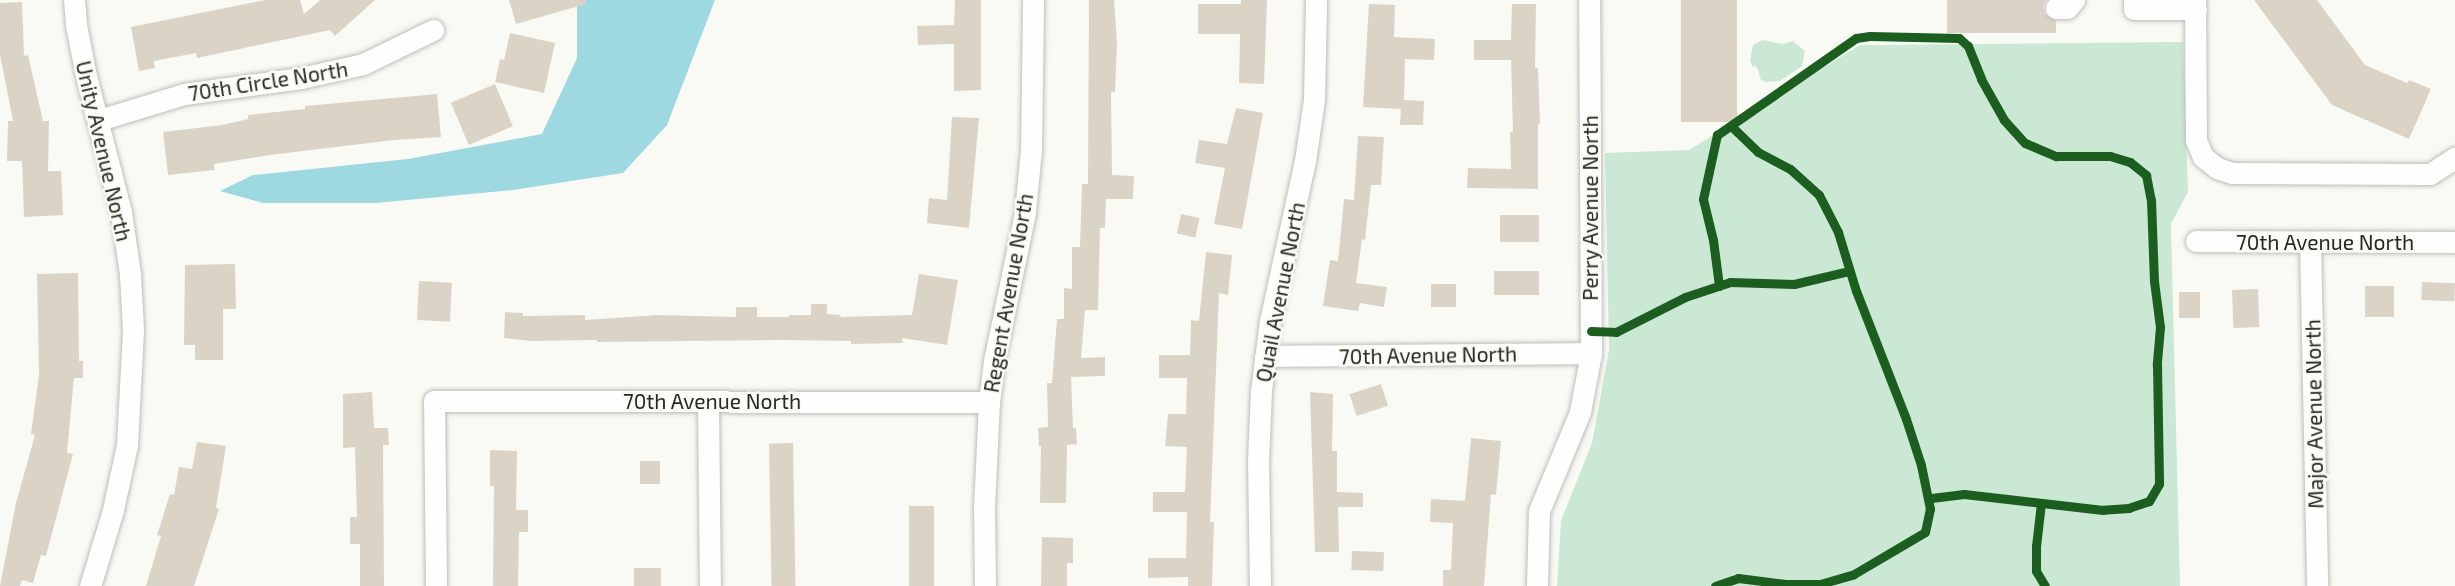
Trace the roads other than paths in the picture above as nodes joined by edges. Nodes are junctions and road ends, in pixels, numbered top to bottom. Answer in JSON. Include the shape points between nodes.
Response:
{"nodes":[{"id":1,"x":74,"y":0,"type":"edge"},
{"id":2,"x":1033,"y":0,"type":"edge"},
{"id":3,"x":1316,"y":0,"type":"edge"},
{"id":4,"x":1589,"y":0,"type":"edge"},
{"id":5,"x":2134,"y":0,"type":"edge"},
{"id":6,"x":2196,"y":4,"type":"edge"},
{"id":7,"x":433,"y":30,"type":"dead end"},
{"id":8,"x":99,"y":120,"type":"junction"},
{"id":9,"x":2455,"y":158,"type":"edge"},
{"id":10,"x":2196,"y":241,"type":"dead end"},
{"id":11,"x":2310,"y":242,"type":"junction"},
{"id":12,"x":2455,"y":242,"type":"edge"},
{"id":13,"x":1591,"y":353,"type":"junction"},
{"id":14,"x":1265,"y":357,"type":"junction"},
{"id":15,"x":708,"y":401,"type":"junction"},
{"id":16,"x":989,"y":402,"type":"junction"},
{"id":17,"x":90,"y":586,"type":"edge"},
{"id":18,"x":436,"y":586,"type":"edge"},
{"id":19,"x":710,"y":586,"type":"edge"},
{"id":20,"x":985,"y":586,"type":"edge"},
{"id":21,"x":1260,"y":586,"type":"edge"},
{"id":22,"x":1537,"y":586,"type":"edge"},
{"id":23,"x":2317,"y":586,"type":"edge"}],
"edges":[{"from":1,"to":8,"type":"street","name":"Unity Avenue North","via":[[86,76]]},
{"from":2,"to":16,"type":"street","name":"Regent Avenue North","via":[[1027,192]]},
{"from":3,"to":14,"type":"street","name":"Quail Avenue North","via":[[1314,99]]},
{"from":4,"to":13,"type":"street","name":"Perry Avenue North"},
{"from":5,"to":6,"type":"street","via":[[2134,9]]},
{"from":6,"to":9,"type":"street","via":[[2196,140],[2203,157],[2217,168],[2232,173],[2430,174]]},
{"from":7,"to":8,"type":"street","name":"70th Circle North","via":[[363,64],[301,78],[184,94]]},
{"from":8,"to":17,"type":"street","name":"Unity Avenue North","via":[[122,212],[133,330],[127,445]]},
{"from":10,"to":11,"type":"street","name":"70th Avenue North"},
{"from":11,"to":12,"type":"street","name":"70th Avenue North"},
{"from":11,"to":23,"type":"street","name":"Major Avenue North"},
{"from":13,"to":14,"type":"street","name":"70th Avenue North"},
{"from":13,"to":22,"type":"street","name":"Perry Avenue North","via":[[1580,412],[1539,511]]},
{"from":14,"to":21,"type":"street","name":"Quail Avenue North","via":[[1258,462]]},
{"from":15,"to":16,"type":"street","name":"70th Avenue North"},
{"from":15,"to":18,"type":"street","name":"70th Avenue North","via":[[434,401]]},
{"from":15,"to":19,"type":"street"},
{"from":16,"to":20,"type":"street","name":"Regent Avenue North"}]}
